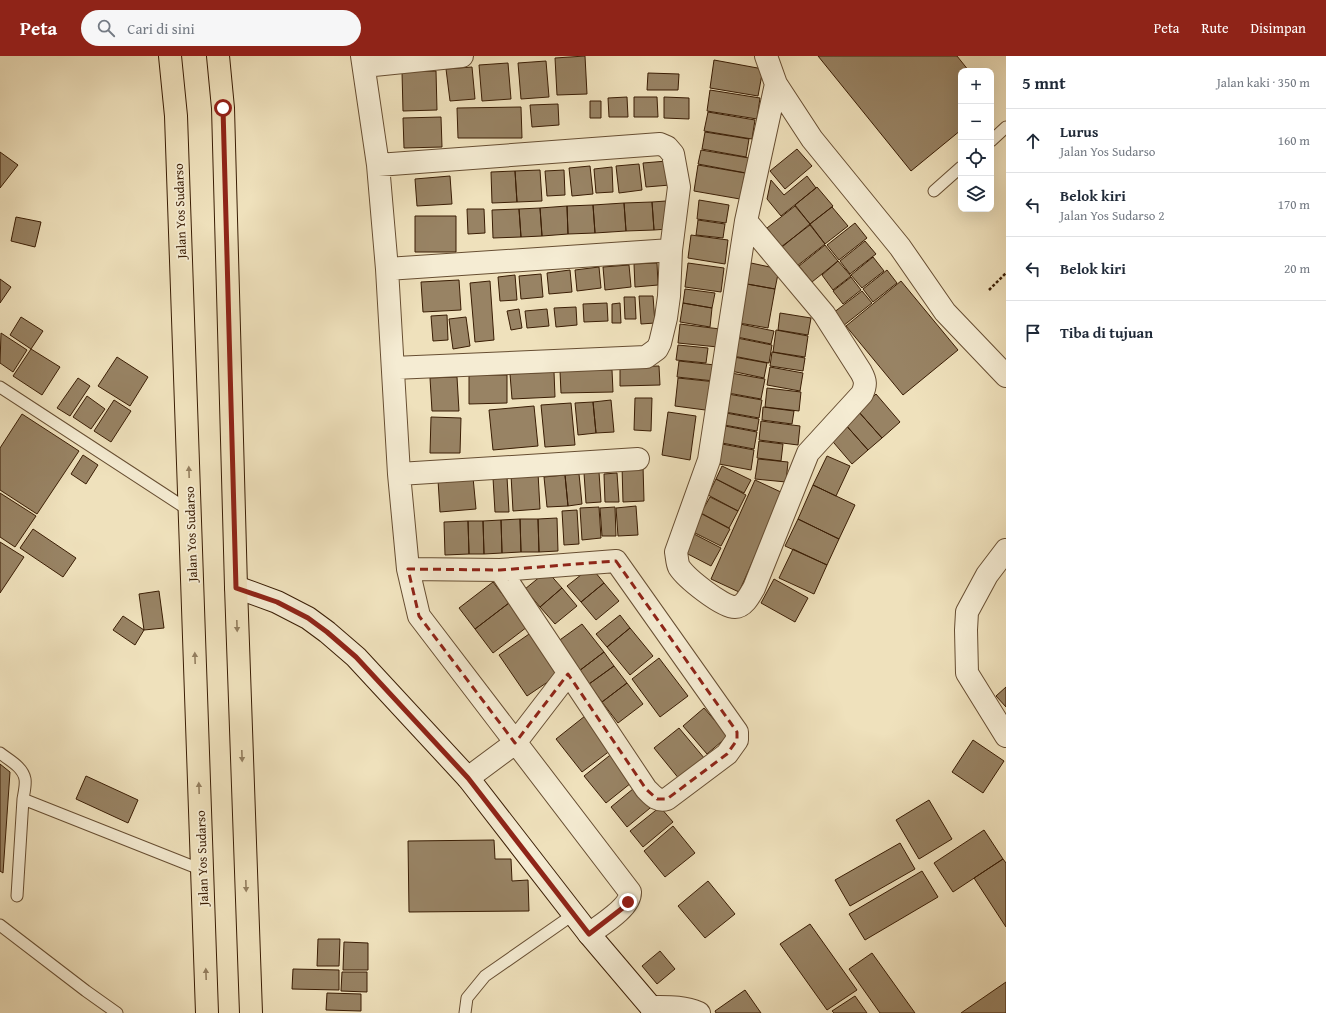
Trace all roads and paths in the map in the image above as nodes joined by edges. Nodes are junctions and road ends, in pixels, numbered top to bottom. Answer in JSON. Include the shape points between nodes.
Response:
{"nodes":[{"id":1,"x":170,"y":56,"type":"edge"},
{"id":2,"x":218,"y":56,"type":"edge"},
{"id":3,"x":462,"y":56,"type":"edge"},
{"id":4,"x":766,"y":56,"type":"edge"},
{"id":5,"x":363,"y":61,"type":"edge"},
{"id":6,"x":776,"y":84,"type":"junction"},
{"id":7,"x":1006,"y":127,"type":"edge"},
{"id":8,"x":994,"y":137,"type":"edge"},
{"id":9,"x":378,"y":165,"type":"junction"},
{"id":10,"x":958,"y":170,"type":"edge"},
{"id":11,"x":934,"y":191,"type":"dead end"},
{"id":12,"x":746,"y":221,"type":"junction"},
{"id":13,"x":671,"y":250,"type":"junction"},
{"id":14,"x":387,"y":269,"type":"junction"},
{"id":15,"x":1006,"y":273,"type":"edge"},
{"id":16,"x":989,"y":290,"type":"dead end"},
{"id":17,"x":393,"y":368,"type":"junction"},
{"id":18,"x":1006,"y":376,"type":"edge"},
{"id":19,"x":0,"y":387,"type":"edge"},
{"id":20,"x":638,"y":459,"type":"dead end"},
{"id":21,"x":399,"y":474,"type":"junction"},
{"id":22,"x":190,"y":511,"type":"junction"},
{"id":23,"x":1006,"y":550,"type":"edge"},
{"id":24,"x":408,"y":569,"type":"junction"},
{"id":25,"x":500,"y":570,"type":"junction"},
{"id":26,"x":236,"y":588,"type":"junction"},
{"id":27,"x":568,"y":674,"type":"junction"},
{"id":28,"x":1006,"y":736,"type":"edge"},
{"id":29,"x":515,"y":743,"type":"junction"},
{"id":30,"x":0,"y":753,"type":"edge"},
{"id":31,"x":468,"y":778,"type":"junction"},
{"id":32,"x":23,"y":799,"type":"junction"},
{"id":33,"x":202,"y":870,"type":"junction"},
{"id":34,"x":17,"y":896,"type":"dead end"},
{"id":35,"x":574,"y":914,"type":"junction"},
{"id":36,"x":0,"y":925,"type":"edge"},
{"id":37,"x":589,"y":934,"type":"junction"},
{"id":38,"x":652,"y":1010,"type":"edge"},
{"id":39,"x":117,"y":1013,"type":"edge"},
{"id":40,"x":207,"y":1013,"type":"edge"},
{"id":41,"x":251,"y":1013,"type":"edge"},
{"id":42,"x":465,"y":1013,"type":"edge"},
{"id":43,"x":699,"y":1013,"type":"edge"}],
"edges":[{"from":22,"to":1,"type":"main road","name":"Jalan Yos Sudarso","one_way":true,"via":[[176,116]]},
{"from":2,"to":26,"type":"main road","via":[[223,108]]},
{"from":3,"to":5,"type":"street"},
{"from":4,"to":6,"type":"street"},
{"from":5,"to":9,"type":"street"},
{"from":6,"to":12,"type":"street"},
{"from":6,"to":18,"type":"street","via":[[812,139],[900,247],[946,312]]},
{"from":7,"to":8,"type":"lane"},
{"from":9,"to":13,"type":"street","via":[[660,144],[673,154],[679,187]]},
{"from":9,"to":14,"type":"street"},
{"from":10,"to":11,"type":"lane"},
{"from":12,"to":12,"type":"street","via":[[824,314],[866,380],[866,386],[862,394],[808,453],[754,588],[741,605],[734,607],[724,604],[698,587],[684,574],[678,565],[676,552],[709,460]]},
{"from":13,"to":14,"type":"street"},
{"from":13,"to":17,"type":"street","via":[[665,325],[657,350],[646,357]]},
{"from":14,"to":17,"type":"street"},
{"from":15,"to":16,"type":"path"},
{"from":17,"to":21,"type":"street"},
{"from":19,"to":22,"type":"lane"},
{"from":20,"to":21,"type":"street"},
{"from":21,"to":24,"type":"street"},
{"from":33,"to":22,"type":"main road","name":"Jalan Yos Sudarso","one_way":true},
{"from":23,"to":28,"type":"street","via":[[987,575],[967,612],[966,630],[967,673]]},
{"from":24,"to":25,"type":"street"},
{"from":24,"to":29,"type":"street","via":[[419,616]]},
{"from":25,"to":27,"type":"street"},
{"from":25,"to":27,"type":"street","via":[[616,561],[737,732],[737,740],[727,754],[677,793],[667,799],[657,799],[646,789]]},
{"from":26,"to":31,"type":"street","via":[[277,602],[308,618],[327,632],[356,657]]},
{"from":26,"to":41,"type":"main road","one_way":true},
{"from":27,"to":29,"type":"street"},
{"from":29,"to":31,"type":"street"},
{"from":29,"to":37,"type":"street","via":[[630,892],[624,907]]},
{"from":30,"to":32,"type":"lane","via":[[22,772],[25,779]]},
{"from":31,"to":35,"type":"street"},
{"from":32,"to":33,"type":"lane"},
{"from":32,"to":34,"type":"lane"},
{"from":40,"to":33,"type":"main road","name":"Jalan Yos Sudarso","one_way":true},
{"from":35,"to":37,"type":"street"},
{"from":35,"to":42,"type":"lane","via":[[485,976],[467,998]]},
{"from":36,"to":39,"type":"lane"},
{"from":37,"to":38,"type":"street"},
{"from":38,"to":43,"type":"street","via":[[676,1007]]}]}
